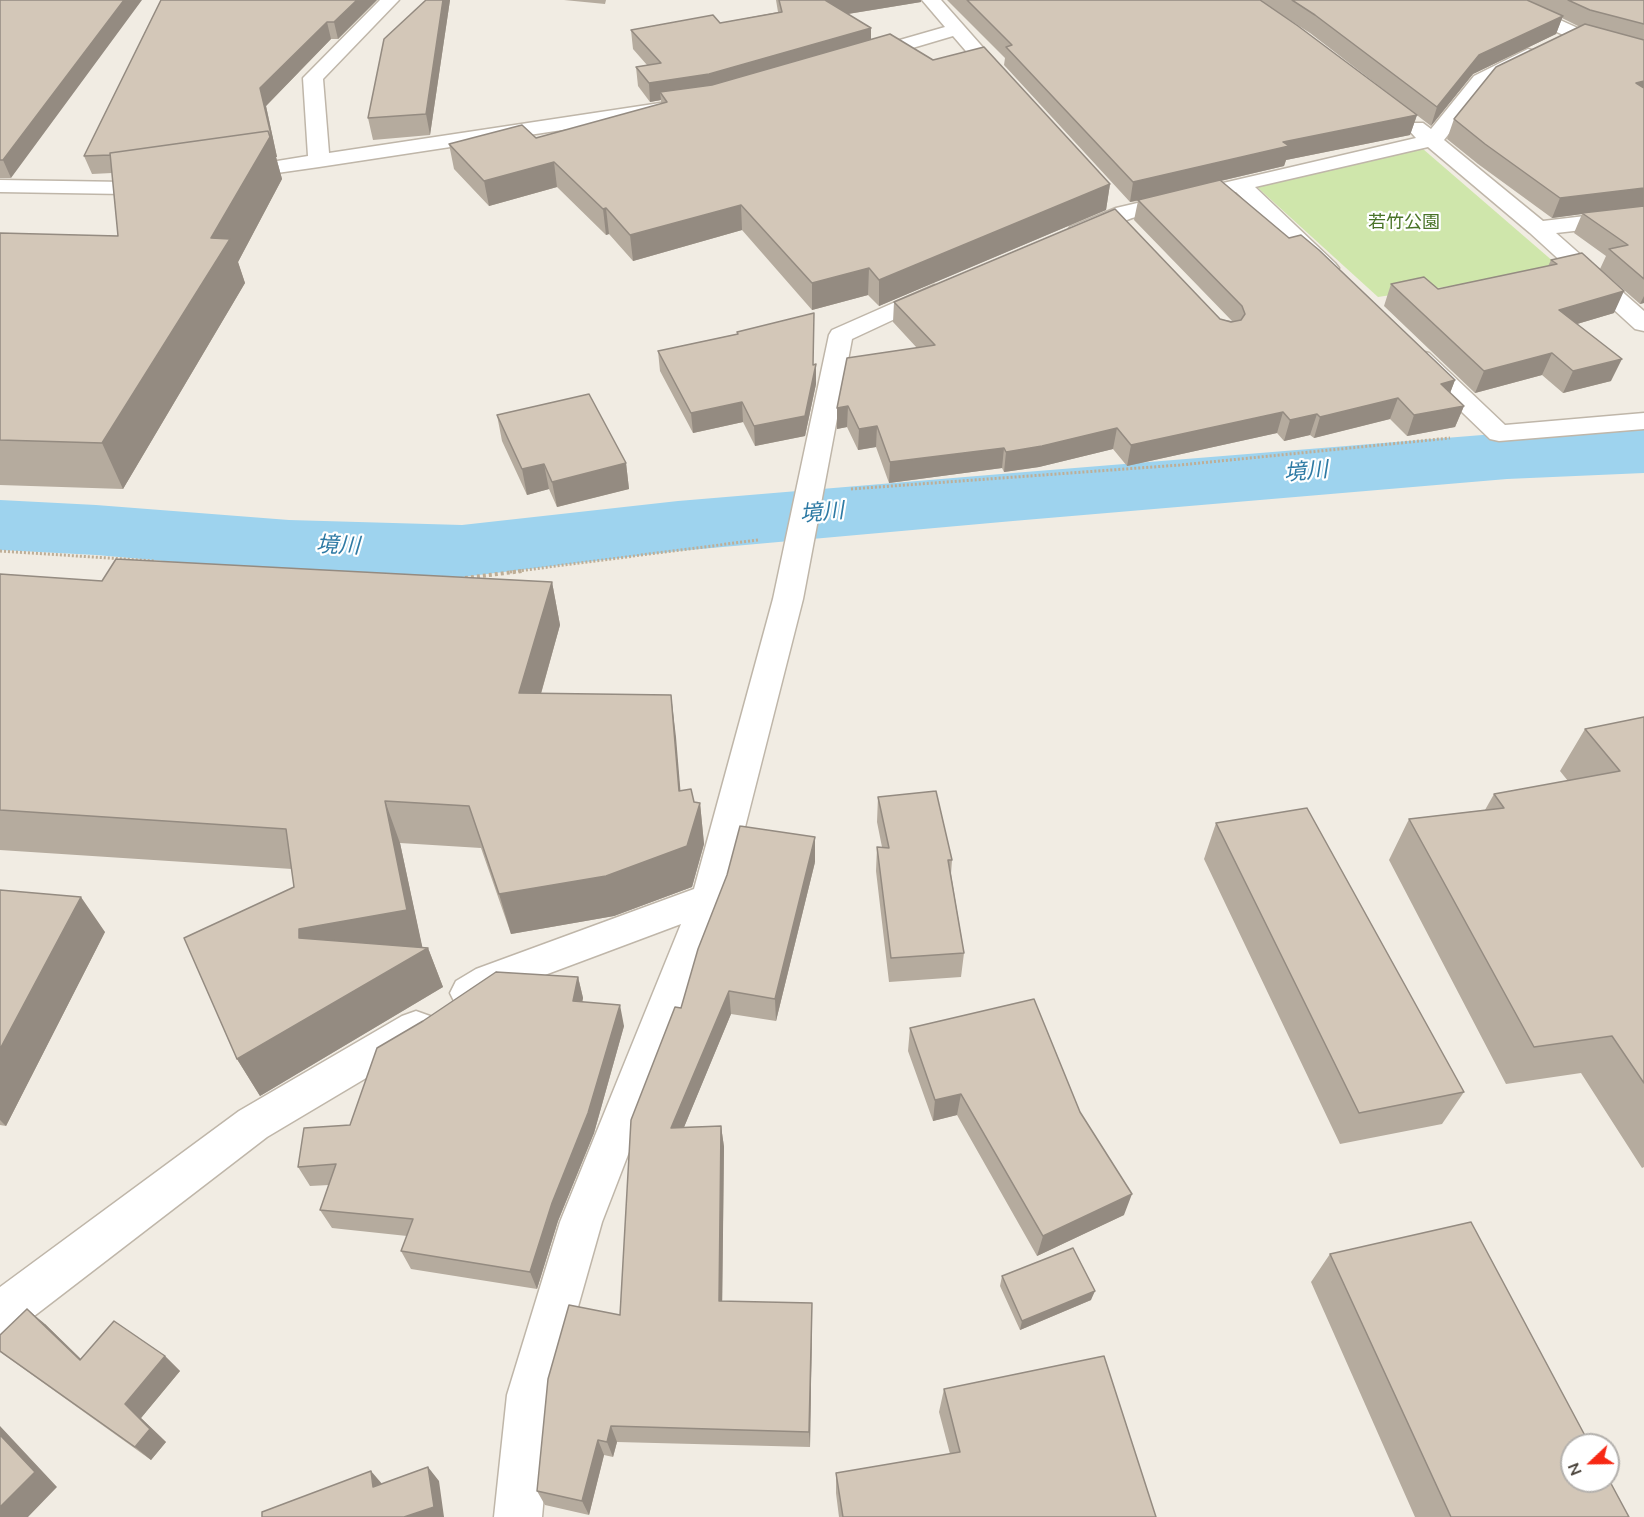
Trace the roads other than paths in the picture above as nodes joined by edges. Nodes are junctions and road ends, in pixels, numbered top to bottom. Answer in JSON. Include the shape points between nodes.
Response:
{"nodes":[{"id":1,"x":390,"y":0,"type":"edge"},
{"id":2,"x":931,"y":0,"type":"edge"},
{"id":3,"x":1501,"y":0,"type":"edge"},
{"id":4,"x":955,"y":30,"type":"junction"},
{"id":5,"x":1576,"y":34,"type":"junction"},
{"id":6,"x":1644,"y":53,"type":"edge"},
{"id":7,"x":845,"y":62,"type":"edge"},
{"id":8,"x":1020,"y":100,"type":"edge"},
{"id":9,"x":690,"y":104,"type":"edge"},
{"id":10,"x":1405,"y":118,"type":"edge"},
{"id":11,"x":1433,"y":140,"type":"junction"},
{"id":12,"x":319,"y":161,"type":"junction"},
{"id":13,"x":216,"y":176,"type":"edge"},
{"id":14,"x":182,"y":180,"type":"edge"},
{"id":15,"x":1240,"y":184,"type":"junction"},
{"id":16,"x":0,"y":186,"type":"edge"},
{"id":17,"x":1644,"y":216,"type":"edge"},
{"id":18,"x":1538,"y":228,"type":"junction"},
{"id":19,"x":1062,"y":239,"type":"edge"},
{"id":20,"x":955,"y":283,"type":"edge"},
{"id":21,"x":1343,"y":284,"type":"edge"},
{"id":22,"x":1644,"y":324,"type":"edge"},
{"id":23,"x":1404,"y":342,"type":"edge"},
{"id":24,"x":1644,"y":421,"type":"edge"},
{"id":25,"x":710,"y":898,"type":"junction"},
{"id":26,"x":0,"y":1314,"type":"edge"},
{"id":27,"x":518,"y":1517,"type":"edge"}],
"edges":[{"from":1,"to":12,"type":"street","via":[[313,78]]},
{"from":2,"to":4,"type":"street"},
{"from":3,"to":5,"type":"street"},
{"from":4,"to":7,"type":"street"},
{"from":4,"to":8,"type":"street"},
{"from":5,"to":6,"type":"street"},
{"from":5,"to":11,"type":"street","via":[[1481,80]]},
{"from":9,"to":12,"type":"street"},
{"from":10,"to":11,"type":"street"},
{"from":11,"to":15,"type":"street"},
{"from":11,"to":18,"type":"street"},
{"from":12,"to":13,"type":"street"},
{"from":14,"to":16,"type":"street","via":[[125,188]]},
{"from":15,"to":19,"type":"street","via":[[1120,215]]},
{"from":15,"to":21,"type":"street"},
{"from":17,"to":18,"type":"street"},
{"from":18,"to":22,"type":"street"},
{"from":20,"to":25,"type":"street","via":[[841,335],[788,599]]},
{"from":23,"to":24,"type":"street","via":[[1498,433]]},
{"from":25,"to":26,"type":"street","via":[[489,980],[253,1124]]},
{"from":25,"to":27,"type":"street","via":[[581,1221],[530,1395]]}]}
